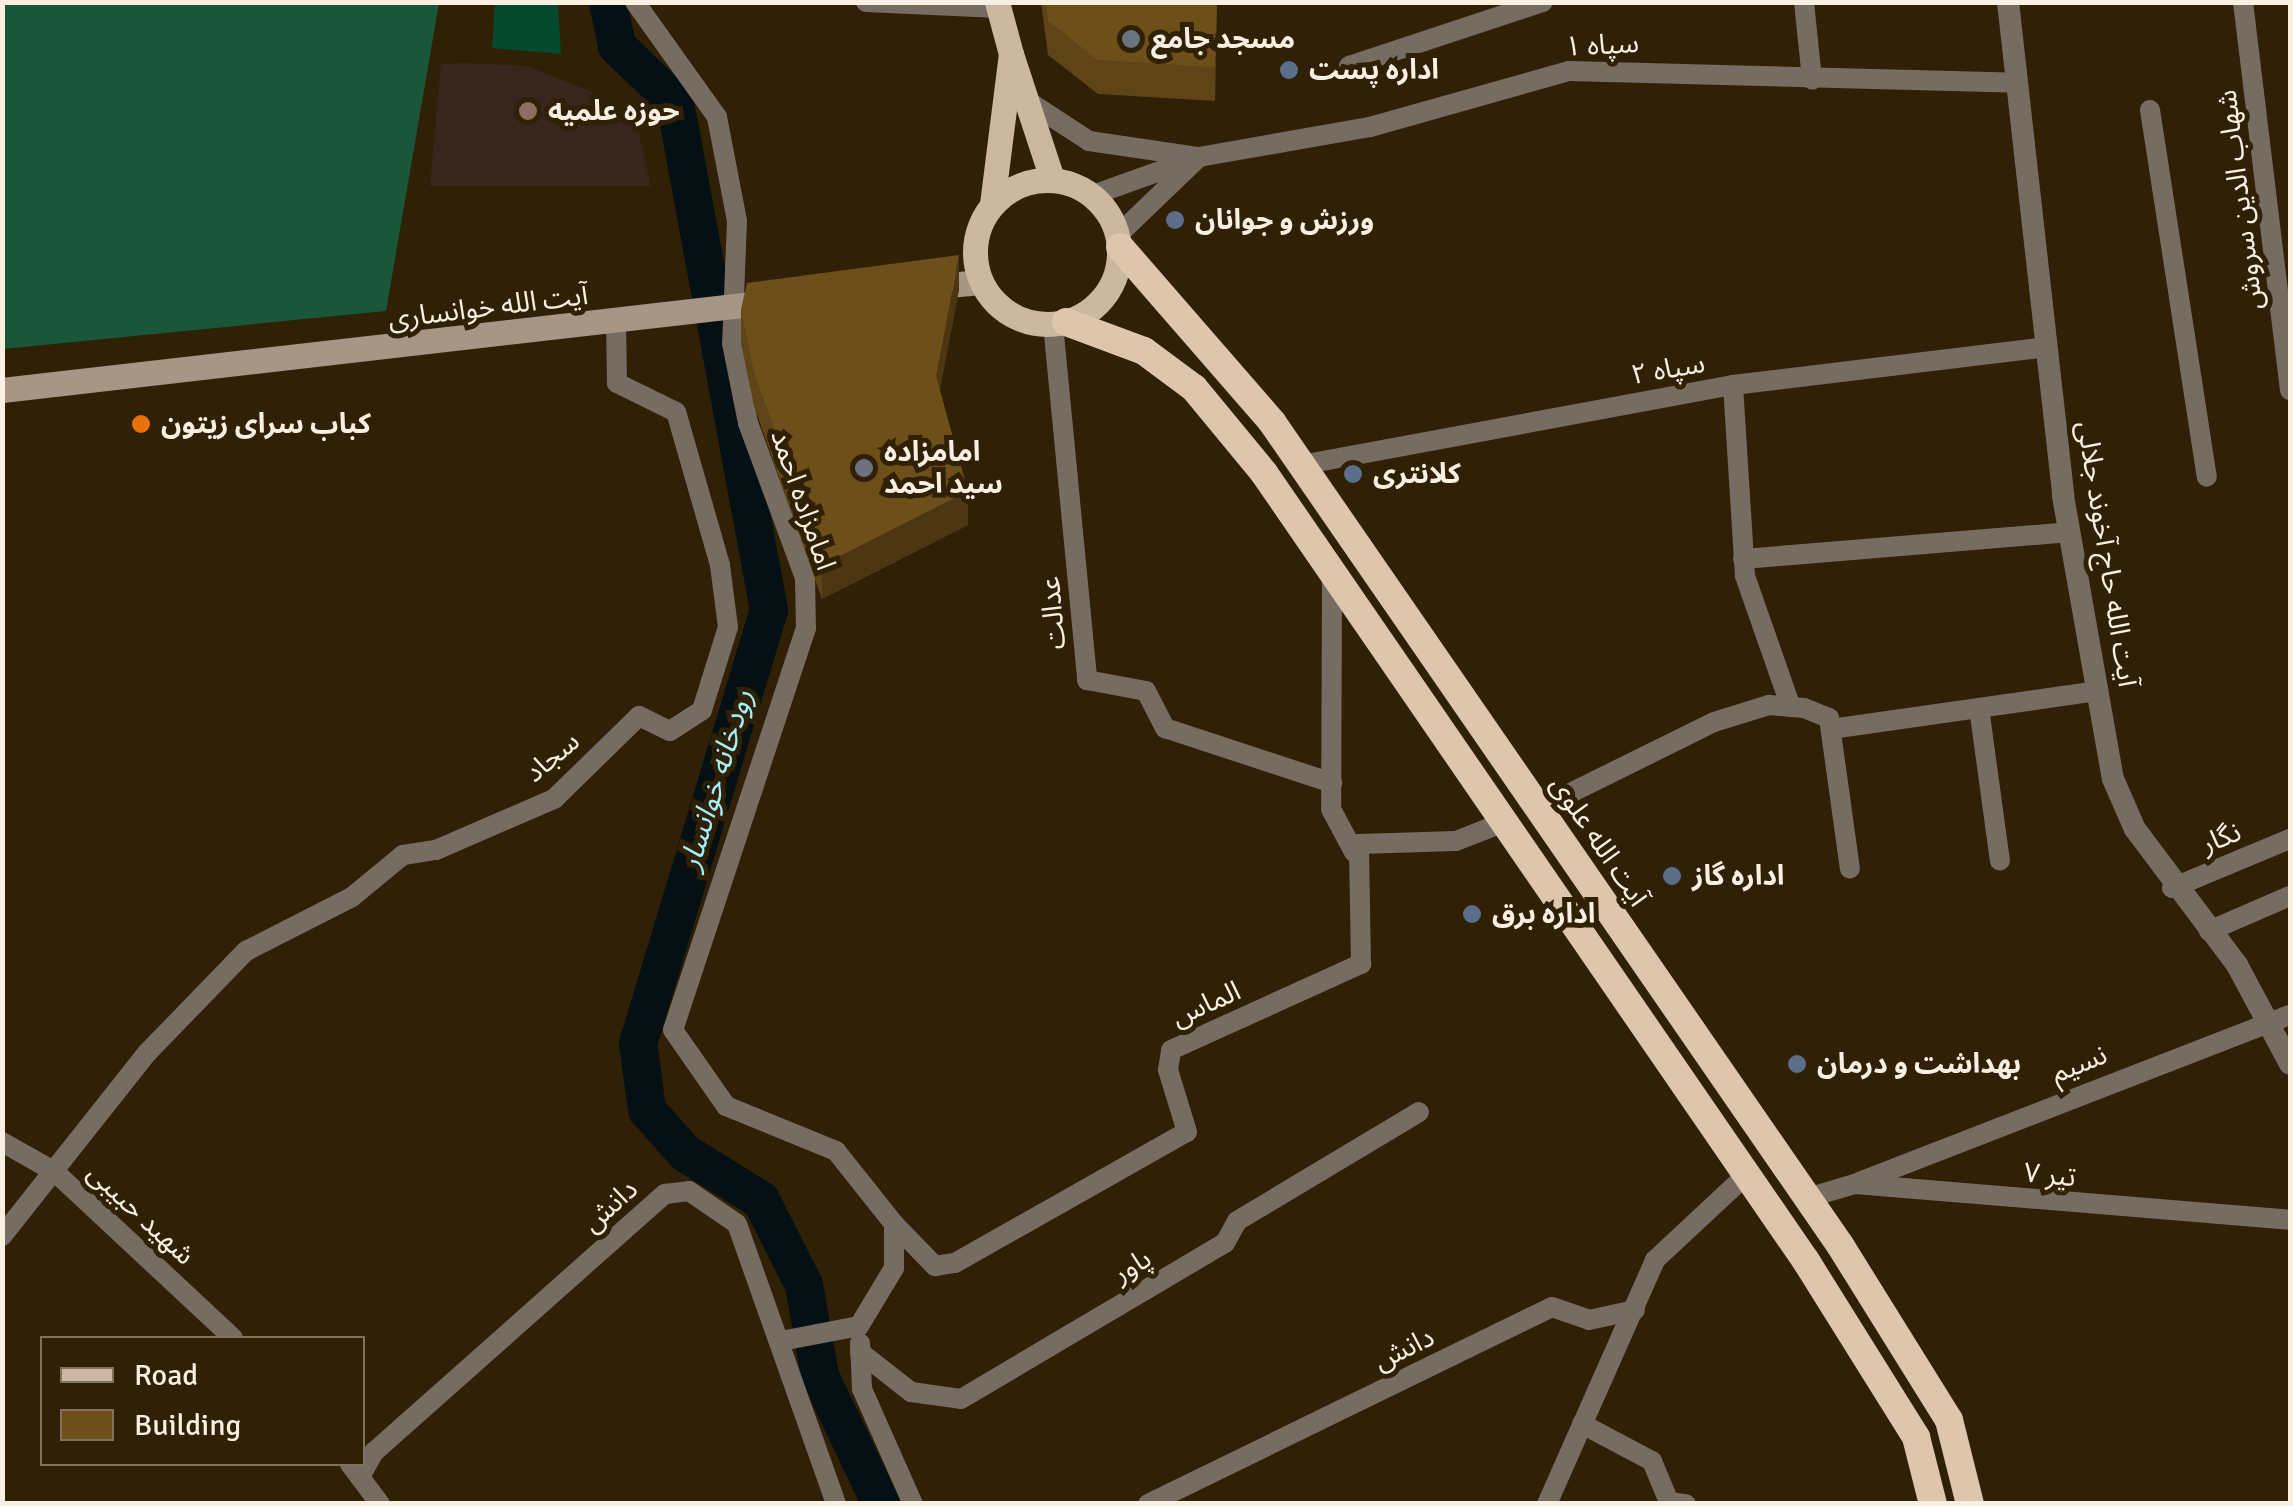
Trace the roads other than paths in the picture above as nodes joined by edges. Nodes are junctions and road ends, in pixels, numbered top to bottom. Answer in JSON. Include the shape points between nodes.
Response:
{"nodes":[{"id":1,"x":635,"y":2,"type":"edge"},
{"id":2,"x":866,"y":2,"type":"edge"},
{"id":3,"x":1543,"y":2,"type":"edge"},
{"id":4,"x":1804,"y":2,"type":"edge"},
{"id":5,"x":2008,"y":2,"type":"edge"},
{"id":6,"x":2244,"y":2,"type":"edge"},
{"id":7,"x":998,"y":5,"type":"edge"},
{"id":8,"x":1011,"y":54,"type":"junction"},
{"id":9,"x":1349,"y":66,"type":"dead end"},
{"id":10,"x":1812,"y":80,"type":"junction"},
{"id":11,"x":2018,"y":82,"type":"junction"},
{"id":12,"x":1026,"y":100,"type":"junction"},
{"id":13,"x":2150,"y":110,"type":"dead end"},
{"id":14,"x":1199,"y":157,"type":"junction"},
{"id":15,"x":1052,"y":179,"type":"junction"},
{"id":16,"x":1093,"y":195,"type":"junction"},
{"id":17,"x":992,"y":204,"type":"junction"},
{"id":18,"x":1119,"y":241,"type":"junction"},
{"id":19,"x":981,"y":282,"type":"junction"},
{"id":20,"x":904,"y":289,"type":"edge"},
{"id":21,"x":807,"y":298,"type":"edge"},
{"id":22,"x":730,"y":306,"type":"junction"},
{"id":23,"x":616,"y":321,"type":"junction"},
{"id":24,"x":1059,"y":323,"type":"junction"},
{"id":25,"x":2047,"y":347,"type":"junction"},
{"id":26,"x":1733,"y":385,"type":"junction"},
{"id":27,"x":2,"y":390,"type":"edge"},
{"id":28,"x":2290,"y":390,"type":"edge"},
{"id":29,"x":1301,"y":465,"type":"junction"},
{"id":30,"x":2206,"y":477,"type":"dead end"},
{"id":31,"x":2070,"y":532,"type":"junction"},
{"id":32,"x":1743,"y":560,"type":"junction"},
{"id":33,"x":1332,"y":574,"type":"junction"},
{"id":34,"x":2098,"y":691,"type":"junction"},
{"id":35,"x":1792,"y":707,"type":"junction"},
{"id":36,"x":1979,"y":708,"type":"junction"},
{"id":37,"x":1831,"y":729,"type":"junction"},
{"id":38,"x":1332,"y":783,"type":"junction"},
{"id":39,"x":1538,"y":809,"type":"junction"},
{"id":40,"x":1502,"y":823,"type":"junction"},
{"id":41,"x":2290,"y":839,"type":"edge"},
{"id":42,"x":1354,"y":852,"type":"junction"},
{"id":43,"x":2000,"y":862,"type":"dead end"},
{"id":44,"x":1850,"y":869,"type":"dead end"},
{"id":45,"x":2172,"y":888,"type":"junction"},
{"id":46,"x":2290,"y":896,"type":"edge"},
{"id":47,"x":2209,"y":931,"type":"junction"},
{"id":48,"x":2280,"y":1020,"type":"edge"},
{"id":49,"x":2290,"y":1064,"type":"edge"},
{"id":50,"x":1419,"y":1112,"type":"dead end"},
{"id":51,"x":2,"y":1142,"type":"edge"},
{"id":52,"x":55,"y":1172,"type":"junction"},
{"id":53,"x":1746,"y":1174,"type":"junction"},
{"id":54,"x":1855,"y":1184,"type":"junction"},
{"id":55,"x":1806,"y":1198,"type":"junction"},
{"id":56,"x":2290,"y":1220,"type":"edge"},
{"id":57,"x":894,"y":1224,"type":"junction"},
{"id":58,"x":2,"y":1236,"type":"edge"},
{"id":59,"x":1635,"y":1310,"type":"junction"},
{"id":60,"x":859,"y":1326,"type":"junction"},
{"id":61,"x":231,"y":1336,"type":"edge"},
{"id":62,"x":780,"y":1341,"type":"junction"},
{"id":63,"x":860,"y":1352,"type":"junction"},
{"id":64,"x":1582,"y":1424,"type":"junction"},
{"id":65,"x":365,"y":1461,"type":"edge"},
{"id":66,"x":355,"y":1470,"type":"edge"},
{"id":67,"x":380,"y":1504,"type":"edge"},
{"id":68,"x":836,"y":1504,"type":"edge"},
{"id":69,"x":913,"y":1504,"type":"edge"},
{"id":70,"x":1148,"y":1504,"type":"edge"},
{"id":71,"x":1547,"y":1504,"type":"edge"},
{"id":72,"x":1686,"y":1504,"type":"edge"},
{"id":73,"x":1933,"y":1504,"type":"edge"},
{"id":74,"x":1970,"y":1504,"type":"edge"}],
"edges":[{"from":1,"to":22,"type":"street","name":"امامزاده احمد","via":[[717,117],[737,221]]},
{"from":2,"to":7,"type":"street"},
{"from":3,"to":9,"type":"street"},
{"from":4,"to":10,"type":"street"},
{"from":5,"to":11,"type":"street","name":"آیت الله حاج آخوند جلالی"},
{"from":6,"to":28,"type":"street","name":"شهاب الدین سروش"},
{"from":7,"to":8,"type":"main road"},
{"from":8,"to":12,"type":"main road"},
{"from":8,"to":17,"type":"main road"},
{"from":10,"to":11,"type":"street","name":"سپاه ۱"},
{"from":10,"to":14,"type":"street","name":"سپاه ۱","via":[[1570,71],[1370,127]]},
{"from":11,"to":25,"type":"street","name":"آیت الله حاج آخوند جلالی"},
{"from":12,"to":14,"type":"street","via":[[1090,141]]},
{"from":12,"to":15,"type":"main road"},
{"from":13,"to":30,"type":"street"},
{"from":14,"to":16,"type":"street"},
{"from":14,"to":18,"type":"street"},
{"from":15,"to":16,"type":"main road"},
{"from":15,"to":17,"type":"main road","via":[[1019,184]]},
{"from":16,"to":18,"type":"main road"},
{"from":17,"to":19,"type":"main road","via":[[975,242]]},
{"from":18,"to":24,"type":"main road","via":[[1112,286]]},
{"from":18,"to":29,"type":"highway","name":"آیت الله علوی"},
{"from":19,"to":20,"type":"main road"},
{"from":19,"to":24,"type":"main road","via":[[1005,311]]},
{"from":21,"to":22,"type":"main road","name":"آیت الله خوانساری"},
{"from":22,"to":23,"type":"main road","name":"آیت الله خوانساری"},
{"from":22,"to":57,"type":"street","name":"امامزاده احمد","via":[[748,424],[805,578],[806,628],[673,1030],[726,1106],[836,1151]]},
{"from":23,"to":27,"type":"main road","name":"آیت الله خوانساری"},
{"from":23,"to":52,"type":"street","name":"سجاد","via":[[618,383],[676,412],[720,566],[728,627],[702,710],[670,732],[639,716],[554,799],[436,850],[403,855],[352,897],[246,952],[148,1052]]},
{"from":24,"to":33,"type":"highway","via":[[1144,352],[1194,388]]},
{"from":24,"to":38,"type":"street","name":"عدالت","via":[[1088,680],[1146,690],[1165,728]]},
{"from":25,"to":26,"type":"street","name":"سپاه ۲"},
{"from":25,"to":31,"type":"street","name":"آیت الله حاج آخوند جلالی"},
{"from":26,"to":29,"type":"street","name":"سپاه ۲"},
{"from":26,"to":32,"type":"street"},
{"from":29,"to":39,"type":"highway","name":"آیت الله علوی"},
{"from":31,"to":32,"type":"street"},
{"from":31,"to":34,"type":"street","name":"آیت الله حاج آخوند جلالی"},
{"from":32,"to":35,"type":"street","via":[[1770,663]]},
{"from":33,"to":38,"type":"street"},
{"from":33,"to":40,"type":"highway"},
{"from":34,"to":36,"type":"street"},
{"from":34,"to":45,"type":"street","name":"آیت الله حاج آخوند جلالی","via":[[2112,778]]},
{"from":35,"to":37,"type":"street","via":[[1829,718]]},
{"from":35,"to":39,"type":"street","via":[[1714,722]]},
{"from":36,"to":37,"type":"street"},
{"from":36,"to":43,"type":"street"},
{"from":37,"to":44,"type":"street"},
{"from":38,"to":42,"type":"street","via":[[1331,810]]},
{"from":39,"to":55,"type":"highway","name":"آیت الله علوی"},
{"from":40,"to":42,"type":"street","via":[[1456,841]]},
{"from":40,"to":53,"type":"highway"},
{"from":41,"to":45,"type":"street","name":"نگار"},
{"from":42,"to":57,"type":"street","name":"الماس","via":[[1360,964],[1171,1050],[1168,1070],[1187,1132],[955,1263],[935,1266]]},
{"from":45,"to":47,"type":"street","name":"آیت الله حاج آخوند جلالی"},
{"from":46,"to":47,"type":"street"},
{"from":47,"to":48,"type":"street","name":"آیت الله حاج آخوند جلالی"},
{"from":48,"to":49,"type":"street","name":"آیت الله حاج آخوند جلالی"},
{"from":48,"to":54,"type":"street","name":"نسیم"},
{"from":50,"to":63,"type":"street","name":"پاور","via":[[1237,1220],[1224,1243],[961,1399],[911,1392]]},
{"from":51,"to":52,"type":"street","name":"شهید حبیبی"},
{"from":52,"to":58,"type":"street"},
{"from":52,"to":61,"type":"street","name":"شهید حبیبی"},
{"from":53,"to":59,"type":"street","via":[[1655,1260]]},
{"from":53,"to":73,"type":"highway","via":[[1916,1437]]},
{"from":54,"to":55,"type":"street","name":"۷ تیر"},
{"from":54,"to":56,"type":"street","name":"۷ تیر"},
{"from":55,"to":74,"type":"highway","name":"آیت الله علوی","via":[[1949,1420]]},
{"from":57,"to":60,"type":"street","via":[[894,1268]]},
{"from":59,"to":64,"type":"street"},
{"from":59,"to":70,"type":"street","name":"دانش","via":[[1589,1320],[1552,1307]]},
{"from":60,"to":62,"type":"street"},
{"from":60,"to":63,"type":"street"},
{"from":62,"to":65,"type":"street","name":"دانش","via":[[736,1224],[689,1191],[665,1194]]},
{"from":62,"to":68,"type":"street","name":"دانش"},
{"from":63,"to":69,"type":"street","via":[[862,1388]]},
{"from":64,"to":71,"type":"street"},
{"from":64,"to":72,"type":"street","via":[[1652,1461],[1668,1502]]},
{"from":66,"to":67,"type":"street"}]}
